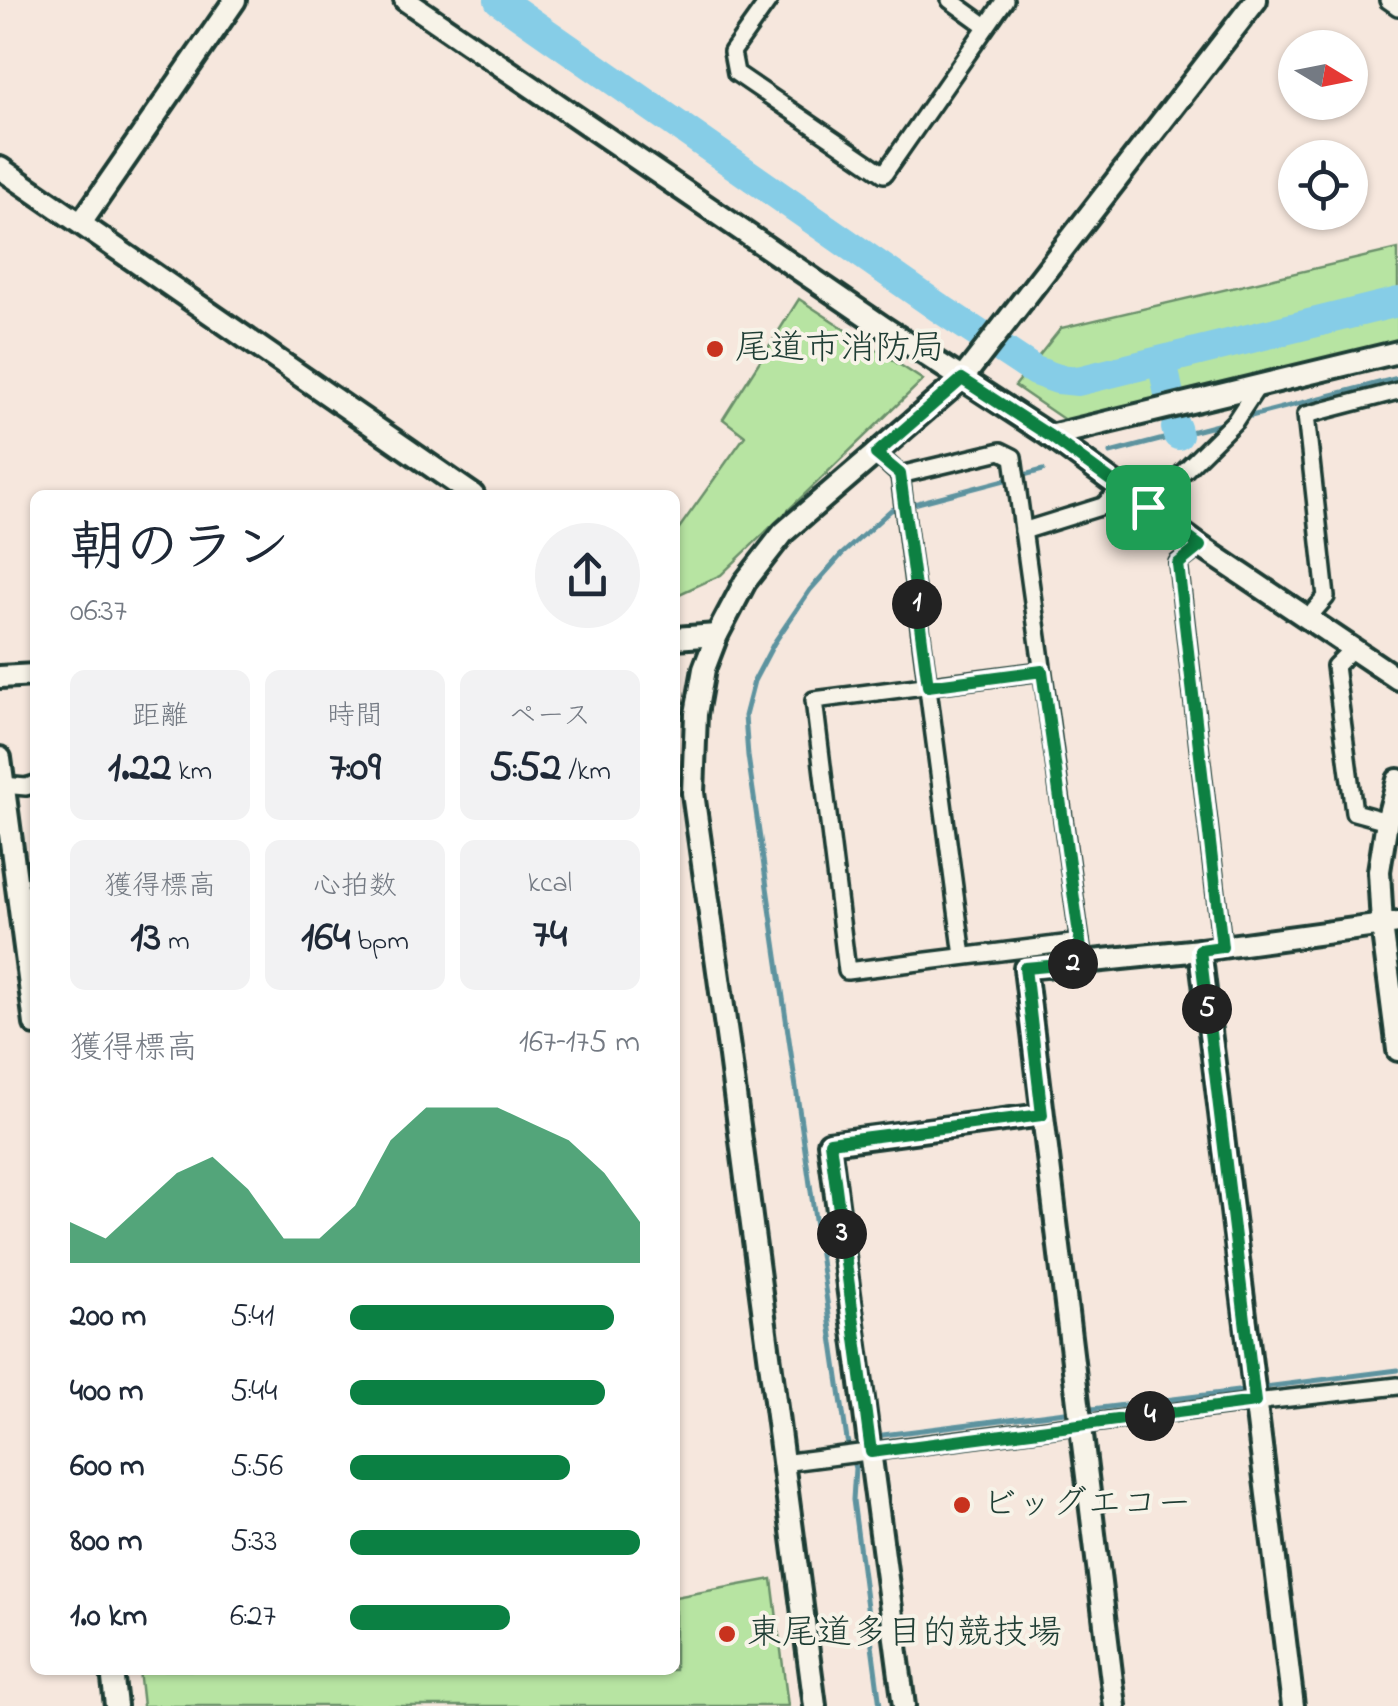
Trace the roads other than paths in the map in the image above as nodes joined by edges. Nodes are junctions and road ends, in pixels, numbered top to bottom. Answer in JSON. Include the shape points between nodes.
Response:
{"nodes":[{"id":1,"x":235,"y":0,"type":"edge"},
{"id":2,"x":405,"y":0,"type":"edge"},
{"id":3,"x":769,"y":0,"type":"edge"},
{"id":4,"x":950,"y":0,"type":"edge"},
{"id":5,"x":1005,"y":0,"type":"edge"},
{"id":6,"x":1256,"y":0,"type":"edge"},
{"id":7,"x":1388,"y":0,"type":"edge"},
{"id":8,"x":1398,"y":7,"type":"edge"},
{"id":9,"x":986,"y":26,"type":"junction"},
{"id":10,"x":0,"y":168,"type":"edge"},
{"id":11,"x":80,"y":223,"type":"junction"},
{"id":12,"x":1398,"y":352,"type":"edge"},
{"id":13,"x":968,"y":371,"type":"junction"},
{"id":14,"x":1258,"y":386,"type":"junction"},
{"id":15,"x":1398,"y":391,"type":"edge"},
{"id":16,"x":1050,"y":436,"type":"junction"},
{"id":17,"x":876,"y":454,"type":"junction"},
{"id":18,"x":900,"y":474,"type":"junction"},
{"id":19,"x":1121,"y":489,"type":"junction"},
{"id":20,"x":466,"y":490,"type":"edge"},
{"id":21,"x":1148,"y":507,"type":"junction"},
{"id":22,"x":1023,"y":531,"type":"junction"},
{"id":23,"x":1200,"y":546,"type":"junction"},
{"id":24,"x":1306,"y":619,"type":"junction"},
{"id":25,"x":717,"y":635,"type":"junction"},
{"id":26,"x":680,"y":638,"type":"edge"},
{"id":27,"x":1351,"y":650,"type":"junction"},
{"id":28,"x":1042,"y":671,"type":"junction"},
{"id":29,"x":30,"y":675,"type":"edge"},
{"id":30,"x":0,"y":677,"type":"edge"},
{"id":31,"x":1398,"y":680,"type":"edge"},
{"id":32,"x":928,"y":686,"type":"junction"},
{"id":33,"x":0,"y":758,"type":"edge"},
{"id":34,"x":1398,"y":780,"type":"edge"},
{"id":35,"x":3,"y":785,"type":"junction"},
{"id":36,"x":30,"y":786,"type":"edge"},
{"id":37,"x":1387,"y":821,"type":"junction"},
{"id":38,"x":1390,"y":924,"type":"edge"},
{"id":39,"x":1211,"y":948,"type":"junction"},
{"id":40,"x":1081,"y":952,"type":"junction"},
{"id":41,"x":963,"y":956,"type":"junction"},
{"id":42,"x":30,"y":987,"type":"edge"},
{"id":43,"x":1398,"y":1050,"type":"edge"},
{"id":44,"x":1042,"y":1115,"type":"junction"},
{"id":45,"x":1398,"y":1386,"type":"edge"},
{"id":46,"x":1254,"y":1392,"type":"junction"},
{"id":47,"x":1079,"y":1415,"type":"junction"},
{"id":48,"x":862,"y":1447,"type":"junction"},
{"id":49,"x":782,"y":1463,"type":"junction"},
{"id":50,"x":113,"y":1675,"type":"edge"},
{"id":51,"x":116,"y":1706,"type":"edge"},
{"id":52,"x":815,"y":1706,"type":"edge"},
{"id":53,"x":904,"y":1706,"type":"edge"},
{"id":54,"x":1115,"y":1706,"type":"edge"},
{"id":55,"x":1293,"y":1706,"type":"edge"}],
"edges":[{"from":1,"to":11,"type":"street"},
{"from":2,"to":13,"type":"street"},
{"from":3,"to":9,"type":"street","via":[[732,52],[736,73],[884,174]]},
{"from":4,"to":9,"type":"street"},
{"from":5,"to":9,"type":"street"},
{"from":6,"to":13,"type":"street"},
{"from":7,"to":8,"type":"street"},
{"from":10,"to":11,"type":"street"},
{"from":11,"to":20,"type":"street"},
{"from":12,"to":14,"type":"street"},
{"from":13,"to":16,"type":"street"},
{"from":13,"to":17,"type":"street"},
{"from":14,"to":16,"type":"street"},
{"from":14,"to":21,"type":"street","via":[[1235,421]]},
{"from":15,"to":24,"type":"street","via":[[1306,415],[1326,597]]},
{"from":16,"to":19,"type":"street"},
{"from":17,"to":18,"type":"street"},
{"from":17,"to":25,"type":"street","via":[[784,532],[745,582]]},
{"from":18,"to":22,"type":"street","via":[[1001,451],[1013,457]]},
{"from":18,"to":32,"type":"street"},
{"from":19,"to":21,"type":"street"},
{"from":19,"to":22,"type":"street","via":[[1103,506]]},
{"from":21,"to":23,"type":"street"},
{"from":22,"to":28,"type":"street"},
{"from":23,"to":24,"type":"street"},
{"from":23,"to":39,"type":"street","via":[[1178,564]]},
{"from":24,"to":27,"type":"street"},
{"from":25,"to":26,"type":"street"},
{"from":25,"to":49,"type":"street","via":[[696,714],[692,794]]},
{"from":27,"to":31,"type":"street"},
{"from":27,"to":37,"type":"street","via":[[1335,666],[1354,812]]},
{"from":28,"to":32,"type":"street"},
{"from":28,"to":40,"type":"street"},
{"from":29,"to":30,"type":"street"},
{"from":32,"to":41,"type":"street"},
{"from":32,"to":41,"type":"street","via":[[814,700],[847,971]]},
{"from":33,"to":35,"type":"street"},
{"from":34,"to":37,"type":"street"},
{"from":35,"to":36,"type":"street"},
{"from":35,"to":42,"type":"street"},
{"from":37,"to":38,"type":"street","via":[[1378,871]]},
{"from":38,"to":39,"type":"street"},
{"from":38,"to":43,"type":"street"},
{"from":39,"to":40,"type":"street"},
{"from":39,"to":46,"type":"street"},
{"from":40,"to":41,"type":"street"},
{"from":40,"to":44,"type":"street","via":[[1025,968]]},
{"from":44,"to":47,"type":"street"},
{"from":44,"to":48,"type":"street","via":[[830,1142]]},
{"from":45,"to":46,"type":"street"},
{"from":46,"to":47,"type":"street"},
{"from":46,"to":55,"type":"street"},
{"from":47,"to":48,"type":"street"},
{"from":47,"to":54,"type":"street"},
{"from":48,"to":49,"type":"street"},
{"from":48,"to":53,"type":"street"},
{"from":49,"to":52,"type":"street"},
{"from":50,"to":51,"type":"street"}]}
